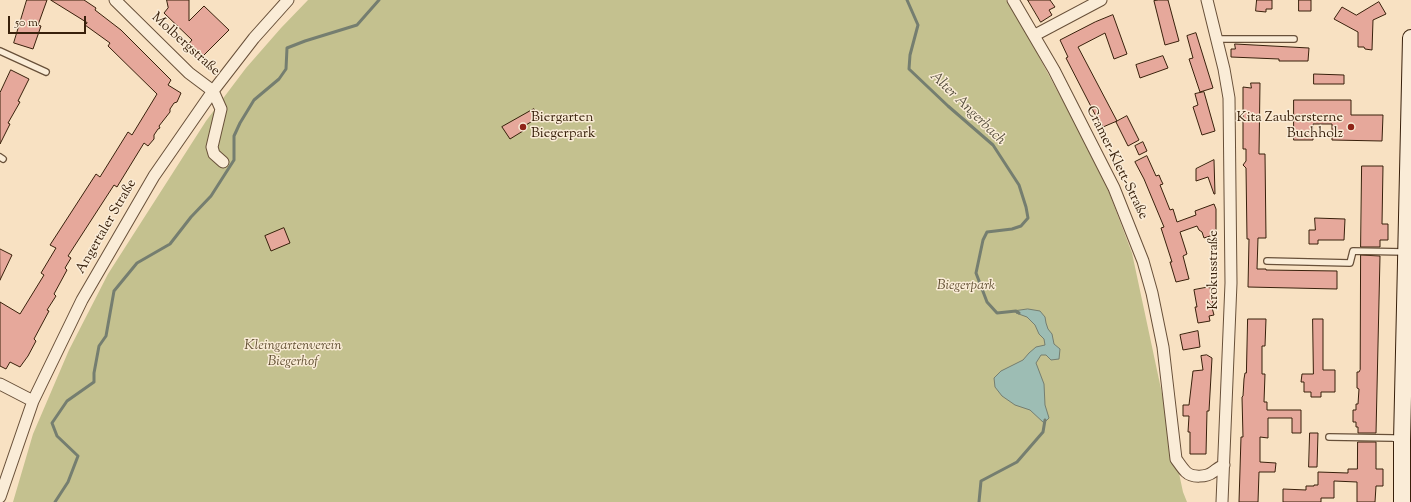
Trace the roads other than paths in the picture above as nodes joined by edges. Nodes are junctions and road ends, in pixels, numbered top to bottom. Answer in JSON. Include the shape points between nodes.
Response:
{"nodes":[{"id":1,"x":115,"y":0,"type":"edge"},
{"id":2,"x":288,"y":0,"type":"edge"},
{"id":3,"x":1013,"y":0,"type":"edge"},
{"id":4,"x":1101,"y":0,"type":"edge"},
{"id":5,"x":1207,"y":0,"type":"edge"},
{"id":6,"x":1034,"y":35,"type":"junction"},
{"id":7,"x":1411,"y":38,"type":"edge"},
{"id":8,"x":1216,"y":39,"type":"junction"},
{"id":9,"x":1294,"y":39,"type":"dead end"},
{"id":10,"x":0,"y":51,"type":"edge"},
{"id":11,"x":46,"y":72,"type":"dead end"},
{"id":12,"x":213,"y":91,"type":"junction"},
{"id":13,"x":1410,"y":150,"type":"edge"},
{"id":14,"x":223,"y":162,"type":"dead end"},
{"id":15,"x":1408,"y":247,"type":"edge"},
{"id":16,"x":1267,"y":261,"type":"dead end"},
{"id":17,"x":1408,"y":313,"type":"edge"},
{"id":18,"x":0,"y":384,"type":"edge"},
{"id":19,"x":33,"y":401,"type":"junction"},
{"id":20,"x":1329,"y":437,"type":"dead end"},
{"id":21,"x":1402,"y":441,"type":"junction"},
{"id":22,"x":1224,"y":465,"type":"junction"},
{"id":23,"x":1404,"y":491,"type":"edge"},
{"id":24,"x":0,"y":497,"type":"edge"},
{"id":25,"x":1222,"y":502,"type":"edge"}],
"edges":[{"from":1,"to":12,"type":"street","name":"Molbergstraße","via":[[189,73]]},
{"from":2,"to":12,"type":"street","name":"Angertaler Straße","via":[[254,38]]},
{"from":3,"to":6,"type":"street","name":"Cramer-Klett-Straße"},
{"from":4,"to":6,"type":"street"},
{"from":5,"to":8,"type":"street","name":"Krokusstraße"},
{"from":6,"to":22,"type":"street","name":"Cramer-Klett-Straße","via":[[1114,188],[1143,261],[1163,347],[1176,459],[1187,473],[1196,476],[1210,474]]},
{"from":7,"to":13,"type":"main road"},
{"from":8,"to":9,"type":"lane"},
{"from":8,"to":22,"type":"street","name":"Krokusstraße","via":[[1229,98],[1231,283]]},
{"from":10,"to":11,"type":"lane"},
{"from":12,"to":14,"type":"street","name":"Molbergstraße","via":[[221,109],[212,147],[214,154]]},
{"from":12,"to":19,"type":"street","name":"Angertaler Straße","via":[[158,169],[82,300]]},
{"from":13,"to":15,"type":"main road"},
{"from":15,"to":16,"type":"lane","via":[[1353,251],[1350,263]]},
{"from":15,"to":17,"type":"main road"},
{"from":17,"to":21,"type":"main road"},
{"from":18,"to":19,"type":"street"},
{"from":19,"to":24,"type":"street","name":"Angertaler Straße"},
{"from":20,"to":21,"type":"lane","via":[[1392,438]]},
{"from":21,"to":23,"type":"main road"},
{"from":22,"to":25,"type":"street","name":"Krokusstraße"}]}
